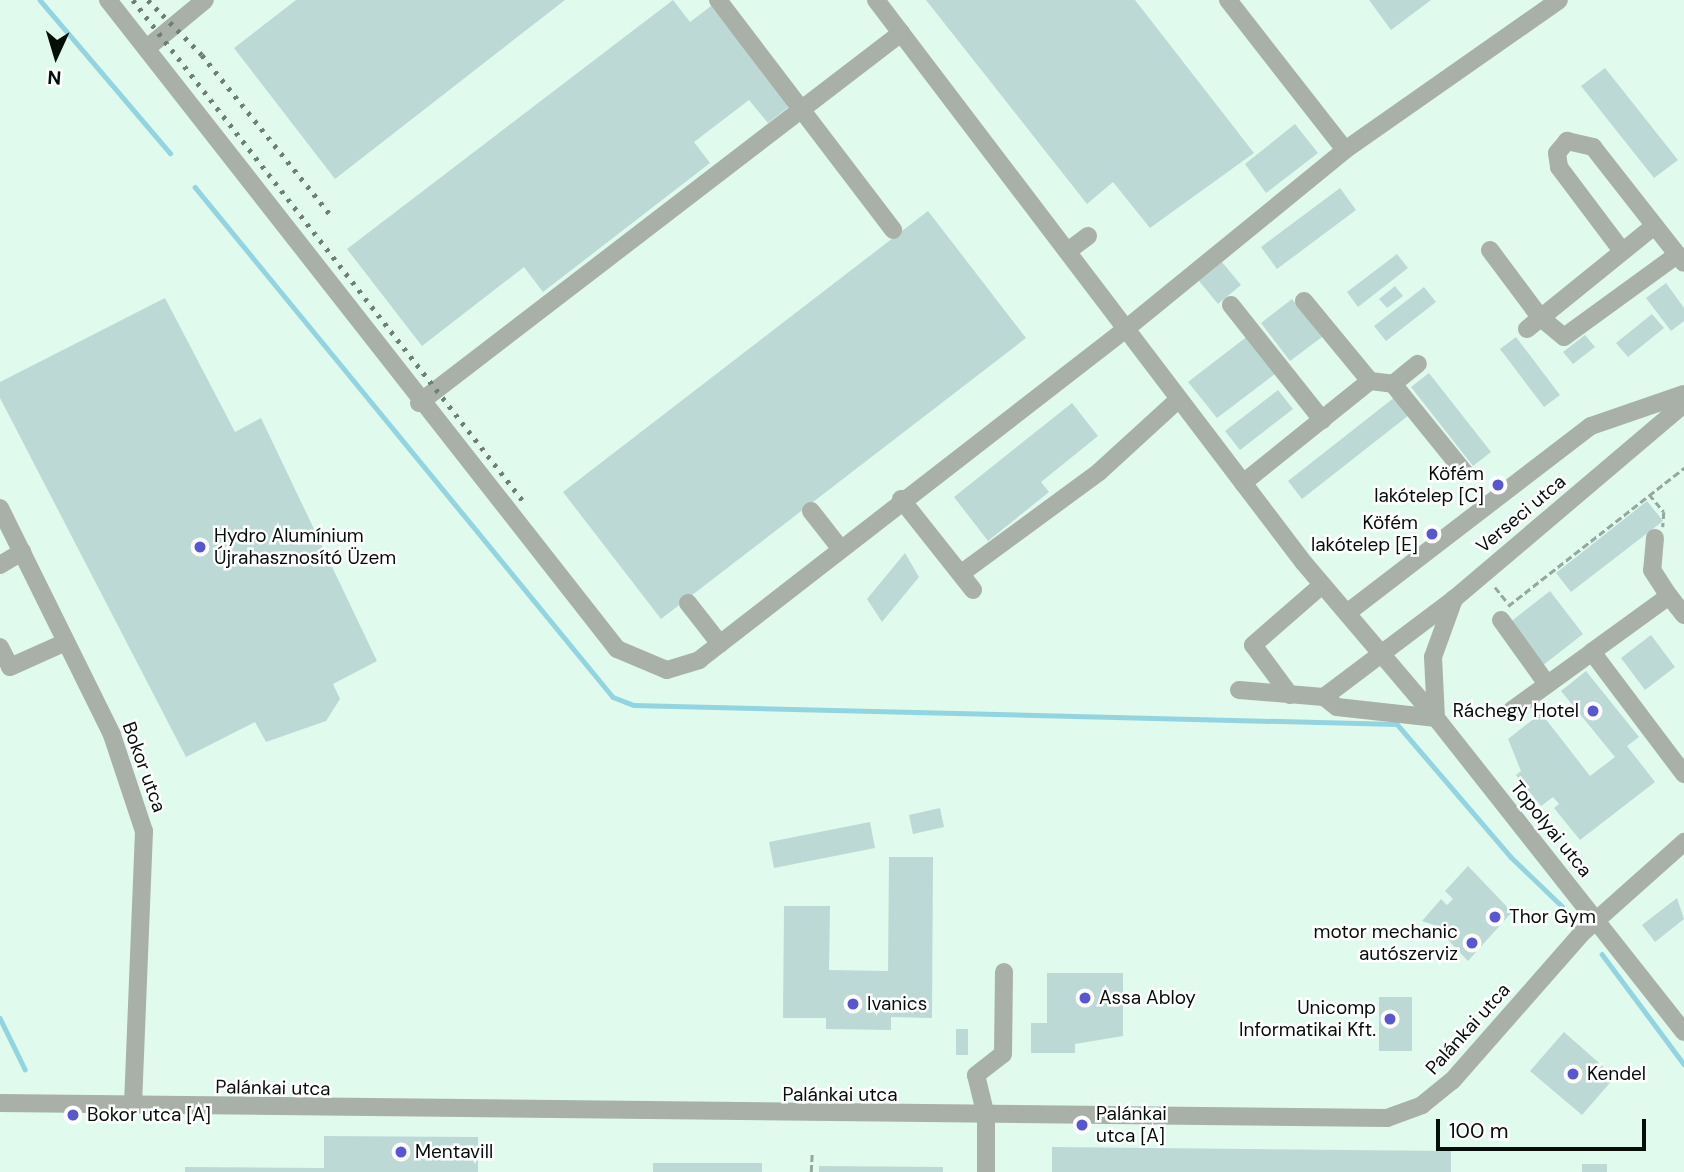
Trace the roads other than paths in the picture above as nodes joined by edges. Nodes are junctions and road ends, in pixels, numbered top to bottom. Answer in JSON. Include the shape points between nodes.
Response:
{"nodes":[{"id":1,"x":108,"y":0,"type":"edge"},
{"id":2,"x":205,"y":0,"type":"edge"},
{"id":3,"x":718,"y":0,"type":"edge"},
{"id":4,"x":876,"y":0,"type":"edge"},
{"id":5,"x":1228,"y":0,"type":"edge"},
{"id":6,"x":1559,"y":0,"type":"edge"},
{"id":7,"x":901,"y":33,"type":"junction"},
{"id":8,"x":146,"y":48,"type":"junction"},
{"id":9,"x":803,"y":109,"type":"junction"},
{"id":10,"x":1345,"y":150,"type":"junction"},
{"id":11,"x":1654,"y":226,"type":"junction"},
{"id":12,"x":893,"y":230,"type":"dead end"},
{"id":13,"x":1087,"y":236,"type":"dead end"},
{"id":14,"x":1490,"y":250,"type":"dead end"},
{"id":15,"x":1068,"y":251,"type":"junction"},
{"id":16,"x":1622,"y":251,"type":"junction"},
{"id":17,"x":1681,"y":259,"type":"edge"},
{"id":18,"x":1304,"y":301,"type":"dead end"},
{"id":19,"x":1231,"y":305,"type":"dead end"},
{"id":20,"x":1533,"y":323,"type":"junction"},
{"id":21,"x":1127,"y":328,"type":"junction"},
{"id":22,"x":1418,"y":364,"type":"dead end"},
{"id":23,"x":1370,"y":381,"type":"junction"},
{"id":24,"x":1393,"y":384,"type":"junction"},
{"id":25,"x":1684,"y":394,"type":"edge"},
{"id":26,"x":1179,"y":399,"type":"junction"},
{"id":27,"x":419,"y":404,"type":"junction"},
{"id":28,"x":1684,"y":404,"type":"edge"},
{"id":29,"x":1322,"y":420,"type":"junction"},
{"id":30,"x":1465,"y":473,"type":"dead end"},
{"id":31,"x":1243,"y":483,"type":"junction"},
{"id":32,"x":901,"y":499,"type":"junction"},
{"id":33,"x":0,"y":508,"type":"edge"},
{"id":34,"x":811,"y":511,"type":"dead end"},
{"id":35,"x":1655,"y":538,"type":"road end"},
{"id":36,"x":840,"y":548,"type":"junction"},
{"id":37,"x":22,"y":552,"type":"junction"},
{"id":38,"x":0,"y":565,"type":"edge"},
{"id":39,"x":962,"y":572,"type":"junction"},
{"id":40,"x":1322,"y":585,"type":"junction"},
{"id":41,"x":973,"y":590,"type":"dead end"},
{"id":42,"x":1669,"y":596,"type":"junction"},
{"id":43,"x":1454,"y":598,"type":"junction"},
{"id":44,"x":688,"y":603,"type":"dead end"},
{"id":45,"x":1505,"y":612,"type":"road end"},
{"id":46,"x":1347,"y":613,"type":"junction"},
{"id":47,"x":1684,"y":615,"type":"edge"},
{"id":48,"x":66,"y":642,"type":"junction"},
{"id":49,"x":720,"y":644,"type":"junction"},
{"id":50,"x":0,"y":647,"type":"edge"},
{"id":51,"x":1592,"y":652,"type":"junction"},
{"id":52,"x":1383,"y":654,"type":"junction"},
{"id":53,"x":1548,"y":684,"type":"junction"},
{"id":54,"x":1239,"y":690,"type":"dead end"},
{"id":55,"x":1290,"y":695,"type":"junction"},
{"id":56,"x":1324,"y":697,"type":"junction"},
{"id":57,"x":1512,"y":710,"type":"dead end"},
{"id":58,"x":1436,"y":718,"type":"junction"},
{"id":59,"x":1684,"y":774,"type":"edge"},
{"id":60,"x":1684,"y":842,"type":"edge"},
{"id":61,"x":1597,"y":920,"type":"junction"},
{"id":62,"x":1004,"y":972,"type":"dead end"},
{"id":63,"x":1684,"y":1032,"type":"edge"},
{"id":64,"x":0,"y":1103,"type":"edge"},
{"id":65,"x":133,"y":1106,"type":"junction"},
{"id":66,"x":986,"y":1116,"type":"junction"},
{"id":67,"x":986,"y":1172,"type":"edge"}],
"edges":[{"from":1,"to":8,"type":"street"},
{"from":2,"to":8,"type":"street"},
{"from":3,"to":9,"type":"street"},
{"from":4,"to":7,"type":"street","name":"Topolyai utca"},
{"from":5,"to":10,"type":"street"},
{"from":6,"to":10,"type":"street"},
{"from":7,"to":9,"type":"street"},
{"from":7,"to":15,"type":"street","name":"Topolyai utca"},
{"from":8,"to":27,"type":"street"},
{"from":9,"to":12,"type":"street"},
{"from":9,"to":27,"type":"street"},
{"from":10,"to":21,"type":"street"},
{"from":11,"to":16,"type":"street"},
{"from":11,"to":16,"type":"street","via":[[1593,147],[1576,139],[1562,144],[1559,167]]},
{"from":11,"to":17,"type":"street"},
{"from":13,"to":15,"type":"street"},
{"from":14,"to":20,"type":"street"},
{"from":15,"to":21,"type":"street","name":"Topolyai utca"},
{"from":16,"to":20,"type":"street"},
{"from":17,"to":20,"type":"street","via":[[1573,334],[1559,335]]},
{"from":18,"to":23,"type":"street"},
{"from":19,"to":29,"type":"street"},
{"from":21,"to":26,"type":"street","name":"Topolyai utca"},
{"from":21,"to":32,"type":"street"},
{"from":22,"to":24,"type":"street"},
{"from":23,"to":24,"type":"street"},
{"from":23,"to":29,"type":"street"},
{"from":24,"to":30,"type":"street"},
{"from":25,"to":46,"type":"street","via":[[1591,426]]},
{"from":26,"to":31,"type":"street","name":"Topolyai utca"},
{"from":26,"to":39,"type":"street","via":[[1099,472]]},
{"from":27,"to":49,"type":"street","via":[[617,649],[667,670],[687,666]]},
{"from":28,"to":43,"type":"street","name":"Verseci utca"},
{"from":29,"to":31,"type":"street"},
{"from":31,"to":40,"type":"street","name":"Topolyai utca"},
{"from":32,"to":36,"type":"street"},
{"from":32,"to":39,"type":"street"},
{"from":33,"to":37,"type":"street","name":"Bokor utca"},
{"from":34,"to":36,"type":"street"},
{"from":35,"to":42,"type":"street","via":[[1652,570]]},
{"from":36,"to":49,"type":"street"},
{"from":37,"to":38,"type":"street"},
{"from":37,"to":48,"type":"street","name":"Bokor utca"},
{"from":39,"to":41,"type":"street"},
{"from":40,"to":46,"type":"street","name":"Topolyai utca"},
{"from":40,"to":55,"type":"street","via":[[1253,645]]},
{"from":42,"to":47,"type":"street"},
{"from":42,"to":51,"type":"street"},
{"from":43,"to":52,"type":"street","name":"Verseci utca"},
{"from":43,"to":58,"type":"street","via":[[1433,657]]},
{"from":44,"to":49,"type":"street"},
{"from":45,"to":53,"type":"street"},
{"from":46,"to":52,"type":"street","name":"Topolyai utca"},
{"from":48,"to":50,"type":"street","via":[[10,667]]},
{"from":48,"to":65,"type":"street","name":"Bokor utca","via":[[112,735],[144,831]]},
{"from":51,"to":53,"type":"street"},
{"from":51,"to":59,"type":"street"},
{"from":52,"to":56,"type":"street","name":"Verseci utca"},
{"from":52,"to":58,"type":"street","name":"Topolyai utca"},
{"from":53,"to":57,"type":"street"},
{"from":54,"to":55,"type":"street"},
{"from":55,"to":56,"type":"street"},
{"from":56,"to":58,"type":"street","via":[[1337,707]]},
{"from":58,"to":61,"type":"street","name":"Topolyai utca"},
{"from":60,"to":61,"type":"street","name":"Palánkai utca"},
{"from":61,"to":63,"type":"street","name":"Topolyai utca"},
{"from":61,"to":66,"type":"street","name":"Palánkai utca","via":[[1452,1081],[1422,1105],[1387,1118]]},
{"from":62,"to":66,"type":"street","via":[[1003,1054],[976,1075]]},
{"from":64,"to":65,"type":"street","name":"Palánkai utca"},
{"from":65,"to":66,"type":"street","name":"Palánkai utca"},
{"from":66,"to":67,"type":"street"}]}
